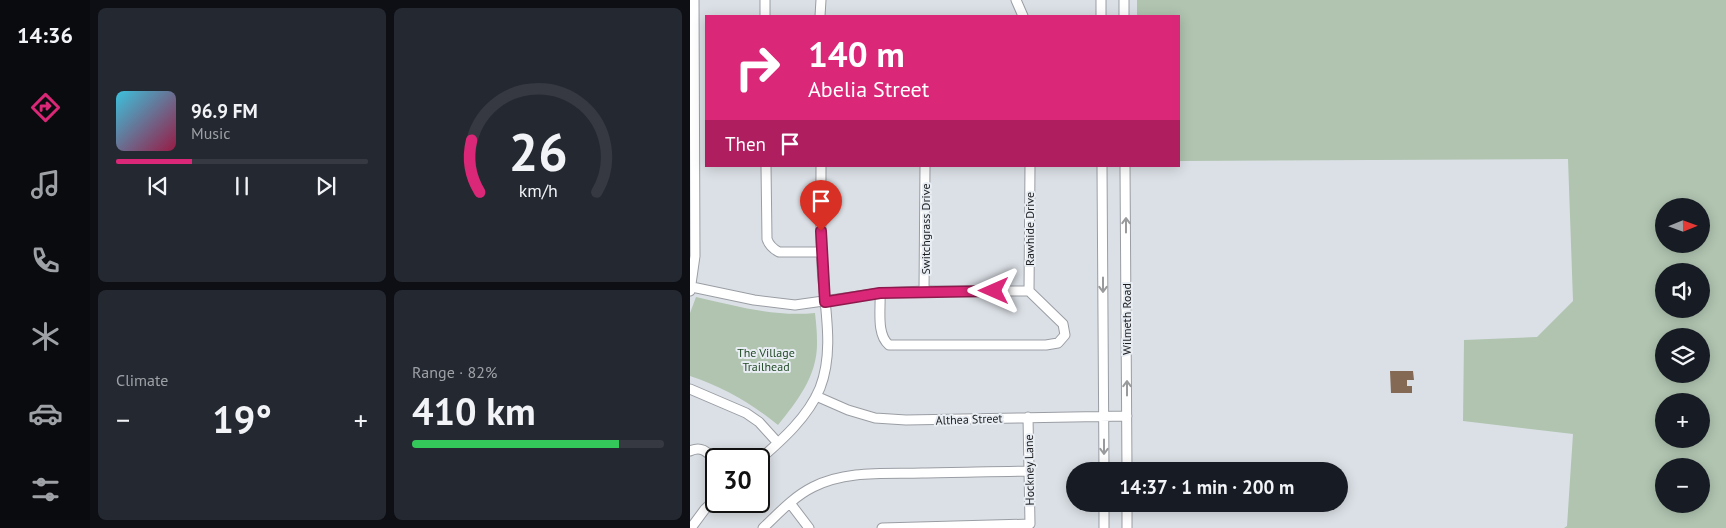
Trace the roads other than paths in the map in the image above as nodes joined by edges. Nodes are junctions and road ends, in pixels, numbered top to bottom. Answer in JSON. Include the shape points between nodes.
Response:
{"nodes":[{"id":1,"x":694,"y":0,"type":"edge"},
{"id":2,"x":765,"y":0,"type":"edge"},
{"id":3,"x":821,"y":0,"type":"edge"},
{"id":4,"x":1016,"y":0,"type":"edge"},
{"id":5,"x":1101,"y":0,"type":"edge"},
{"id":6,"x":1124,"y":0,"type":"edge"},
{"id":7,"x":765,"y":15,"type":"edge"},
{"id":8,"x":820,"y":15,"type":"edge"},
{"id":9,"x":1023,"y":15,"type":"edge"},
{"id":10,"x":1101,"y":15,"type":"edge"},
{"id":11,"x":1124,"y":15,"type":"edge"},
{"id":12,"x":766,"y":167,"type":"edge"},
{"id":13,"x":821,"y":167,"type":"edge"},
{"id":14,"x":925,"y":167,"type":"edge"},
{"id":15,"x":1030,"y":167,"type":"edge"},
{"id":16,"x":1102,"y":167,"type":"edge"},
{"id":17,"x":1125,"y":167,"type":"edge"},
{"id":18,"x":822,"y":252,"type":"junction"},
{"id":19,"x":691,"y":289,"type":"edge"},
{"id":20,"x":924,"y":291,"type":"junction"},
{"id":21,"x":1029,"y":291,"type":"junction"},
{"id":22,"x":880,"y":293,"type":"junction"},
{"id":23,"x":825,"y":302,"type":"junction"},
{"id":24,"x":690,"y":389,"type":"edge"},
{"id":25,"x":816,"y":396,"type":"junction"},
{"id":26,"x":1103,"y":416,"type":"junction"},
{"id":27,"x":1127,"y":416,"type":"junction"},
{"id":28,"x":1028,"y":417,"type":"junction"},
{"id":29,"x":778,"y":443,"type":"junction"},
{"id":30,"x":705,"y":450,"type":"edge"},
{"id":31,"x":770,"y":450,"type":"edge"},
{"id":32,"x":690,"y":451,"type":"edge"},
{"id":33,"x":1104,"y":462,"type":"edge"},
{"id":34,"x":1127,"y":462,"type":"edge"},
{"id":35,"x":1028,"y":471,"type":"junction"},
{"id":36,"x":790,"y":503,"type":"junction"},
{"id":37,"x":705,"y":509,"type":"edge"},
{"id":38,"x":1104,"y":512,"type":"edge"},
{"id":39,"x":1127,"y":512,"type":"edge"},
{"id":40,"x":691,"y":528,"type":"edge"},
{"id":41,"x":763,"y":528,"type":"edge"},
{"id":42,"x":809,"y":528,"type":"edge"},
{"id":43,"x":882,"y":528,"type":"edge"},
{"id":44,"x":1104,"y":528,"type":"edge"},
{"id":45,"x":1128,"y":528,"type":"edge"}],
"edges":[{"from":1,"to":19,"type":"street","via":[[695,256]]},
{"from":2,"to":7,"type":"street"},
{"from":3,"to":8,"type":"street"},
{"from":4,"to":9,"type":"street"},
{"from":5,"to":10,"type":"street"},
{"from":6,"to":11,"type":"street"},
{"from":12,"to":18,"type":"street","via":[[769,244],[779,252]]},
{"from":13,"to":18,"type":"street"},
{"from":14,"to":20,"type":"street","name":"Switchgrass Drive"},
{"from":15,"to":21,"type":"street","name":"Rawhide Drive"},
{"from":16,"to":26,"type":"street","name":"Wilmeth Road","one_way":true},
{"from":27,"to":17,"type":"street","name":"Wilmeth Road","one_way":true},
{"from":18,"to":23,"type":"street"},
{"from":19,"to":23,"type":"street","via":[[794,305]]},
{"from":20,"to":21,"type":"street"},
{"from":20,"to":22,"type":"street"},
{"from":21,"to":22,"type":"street","via":[[1063,324],[1065,335],[1058,343],[1046,346],[889,345],[881,333]]},
{"from":22,"to":23,"type":"street"},
{"from":23,"to":25,"type":"street","via":[[826,359]]},
{"from":24,"to":29,"type":"street","via":[[746,413]]},
{"from":25,"to":28,"type":"street","name":"Althea Street","via":[[874,418]]},
{"from":25,"to":29,"type":"street","via":[[796,426]]},
{"from":26,"to":27,"type":"street","name":"Althea Street"},
{"from":26,"to":28,"type":"street","name":"Althea Street"},
{"from":26,"to":33,"type":"street","name":"Wilmeth Road","one_way":true},
{"from":27,"to":34,"type":"street","name":"Wilmeth Road"},
{"from":28,"to":35,"type":"street","name":"Hockney Lane"},
{"from":29,"to":31,"type":"street"},
{"from":30,"to":32,"type":"street"},
{"from":35,"to":36,"type":"street","via":[[852,476],[818,485]]},
{"from":35,"to":43,"type":"street","name":"Hockney Lane","via":[[1030,524]]},
{"from":36,"to":41,"type":"street"},
{"from":36,"to":42,"type":"street"},
{"from":37,"to":40,"type":"street"},
{"from":38,"to":44,"type":"street"},
{"from":39,"to":45,"type":"street"}]}
